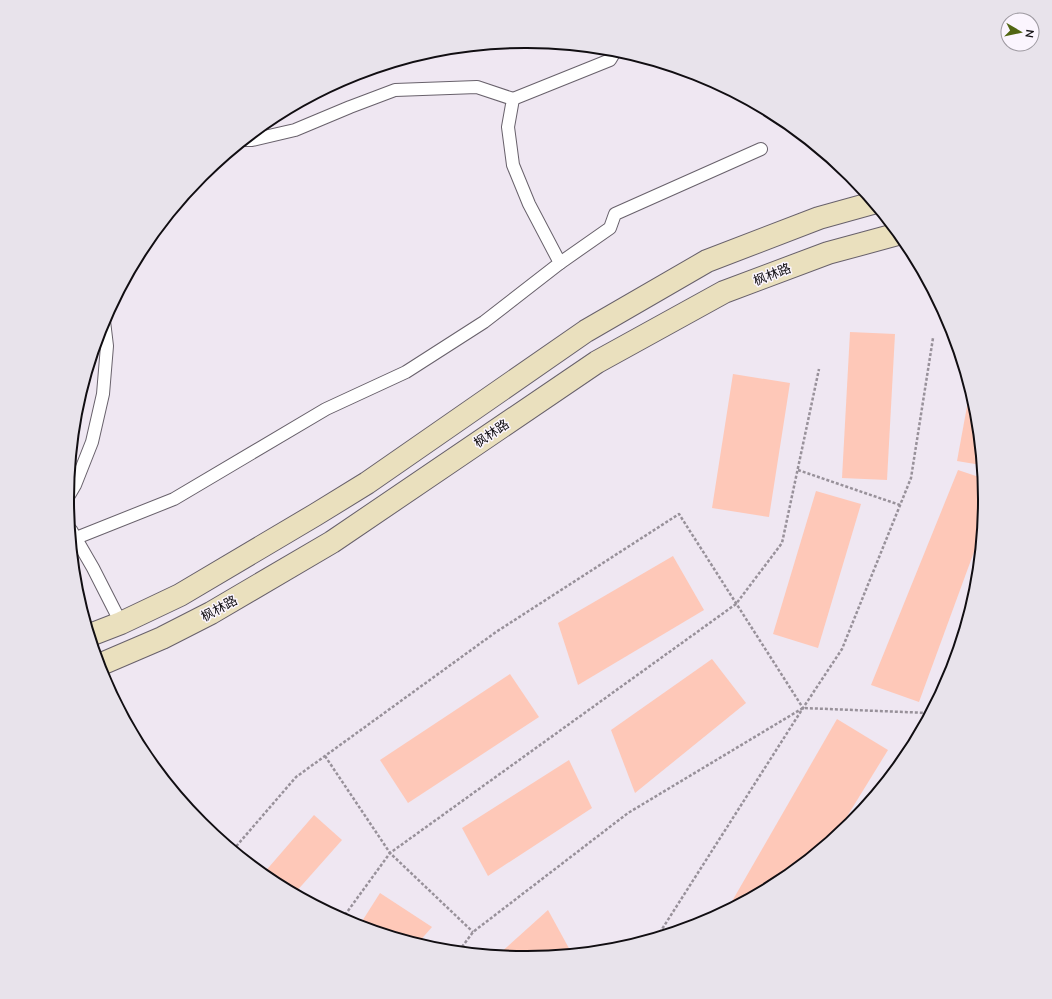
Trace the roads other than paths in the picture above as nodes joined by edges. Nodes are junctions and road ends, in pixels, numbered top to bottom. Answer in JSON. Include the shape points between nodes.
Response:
{"nodes":[{"id":1,"x":612,"y":57,"type":"edge"},
{"id":2,"x":513,"y":99,"type":"junction"},
{"id":3,"x":253,"y":140,"type":"edge"},
{"id":4,"x":761,"y":149,"type":"dead end"},
{"id":5,"x":867,"y":205,"type":"edge"},
{"id":6,"x":892,"y":236,"type":"edge"},
{"id":7,"x":560,"y":263,"type":"junction"},
{"id":8,"x":106,"y":335,"type":"edge"},
{"id":9,"x":74,"y":486,"type":"edge"},
{"id":10,"x":75,"y":533,"type":"edge"},
{"id":11,"x":76,"y":539,"type":"edge"},
{"id":12,"x":121,"y":623,"type":"junction"},
{"id":13,"x":95,"y":633,"type":"edge"},
{"id":14,"x":105,"y":662,"type":"edge"}],
"edges":[{"from":1,"to":2,"type":"lane","via":[[610,60]]},
{"from":2,"to":3,"type":"lane","via":[[477,87],[395,90],[295,130]]},
{"from":2,"to":7,"type":"lane","via":[[508,127],[513,165],[529,204]]},
{"from":4,"to":7,"type":"lane","via":[[615,214],[610,228]]},
{"from":5,"to":12,"type":"main road","via":[[819,218],[708,261],[586,331],[367,483],[180,595]]},
{"from":6,"to":14,"type":"main road","name":"枫林路","via":[[828,253],[724,292],[596,362],[332,542],[211,613]]},
{"from":7,"to":10,"type":"lane","via":[[484,322],[406,372],[326,409],[174,499]]},
{"from":8,"to":9,"type":"lane","via":[[103,394],[92,442]]},
{"from":11,"to":12,"type":"lane","via":[[94,568]]},
{"from":12,"to":13,"type":"main road"}]}
